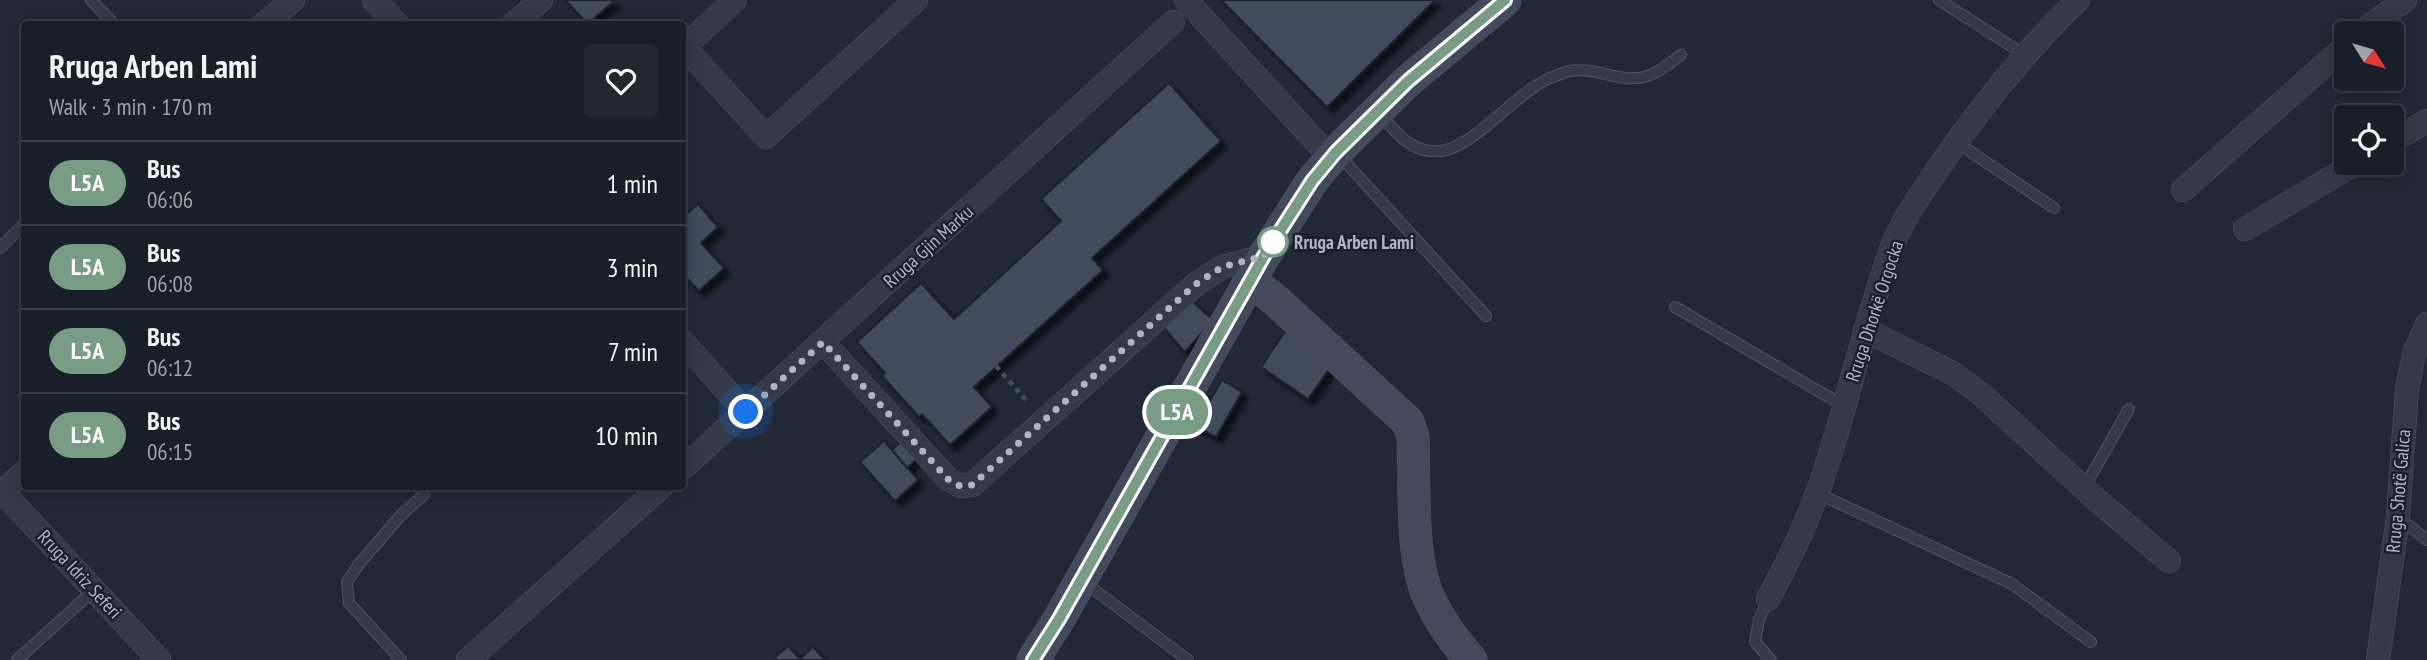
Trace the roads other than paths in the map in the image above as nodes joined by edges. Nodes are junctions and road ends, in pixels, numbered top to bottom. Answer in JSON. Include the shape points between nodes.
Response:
{"nodes":[{"id":1,"x":90,"y":0,"type":"edge"},
{"id":2,"x":293,"y":0,"type":"edge"},
{"id":3,"x":374,"y":0,"type":"edge"},
{"id":4,"x":541,"y":0,"type":"edge"},
{"id":5,"x":735,"y":0,"type":"edge"},
{"id":6,"x":916,"y":0,"type":"edge"},
{"id":7,"x":1186,"y":0,"type":"edge"},
{"id":8,"x":1505,"y":0,"type":"edge"},
{"id":9,"x":1939,"y":0,"type":"edge"},
{"id":10,"x":2078,"y":0,"type":"edge"},
{"id":11,"x":2405,"y":0,"type":"edge"},
{"id":12,"x":111,"y":21,"type":"edge"},
{"id":13,"x":268,"y":21,"type":"edge"},
{"id":14,"x":394,"y":21,"type":"edge"},
{"id":15,"x":517,"y":21,"type":"edge"},
{"id":16,"x":2376,"y":21,"type":"edge"},
{"id":17,"x":1173,"y":22,"type":"dead end"},
{"id":18,"x":686,"y":45,"type":"edge"},
{"id":19,"x":686,"y":51,"type":"edge"},
{"id":20,"x":1681,"y":55,"type":"dead end"},
{"id":21,"x":2025,"y":55,"type":"junction"},
{"id":22,"x":2334,"y":56,"type":"edge"},
{"id":23,"x":1378,"y":111,"type":"junction"},
{"id":24,"x":2427,"y":121,"type":"edge"},
{"id":25,"x":2404,"y":134,"type":"edge"},
{"id":26,"x":1956,"y":142,"type":"junction"},
{"id":27,"x":1334,"y":155,"type":"junction"},
{"id":28,"x":2336,"y":175,"type":"edge"},
{"id":29,"x":2183,"y":190,"type":"dead end"},
{"id":30,"x":2054,"y":208,"type":"dead end"},
{"id":31,"x":21,"y":227,"type":"edge"},
{"id":32,"x":2245,"y":229,"type":"dead end"},
{"id":33,"x":0,"y":248,"type":"edge"},
{"id":34,"x":1258,"y":269,"type":"junction"},
{"id":35,"x":1675,"y":307,"type":"dead end"},
{"id":36,"x":1486,"y":316,"type":"dead end"},
{"id":37,"x":2427,"y":324,"type":"edge"},
{"id":38,"x":1865,"y":330,"type":"junction"},
{"id":39,"x":823,"y":342,"type":"junction"},
{"id":40,"x":686,"y":345,"type":"edge"},
{"id":41,"x":1844,"y":406,"type":"junction"},
{"id":42,"x":2129,"y":409,"type":"dead end"},
{"id":43,"x":746,"y":412,"type":"junction"},
{"id":44,"x":686,"y":465,"type":"edge"},
{"id":45,"x":21,"y":474,"type":"edge"},
{"id":46,"x":2084,"y":488,"type":"junction"},
{"id":47,"x":421,"y":490,"type":"edge"},
{"id":48,"x":659,"y":490,"type":"edge"},
{"id":49,"x":1,"y":491,"type":"edge"},
{"id":50,"x":1817,"y":493,"type":"junction"},
{"id":51,"x":2398,"y":517,"type":"junction"},
{"id":52,"x":2427,"y":540,"type":"edge"},
{"id":53,"x":2169,"y":561,"type":"dead end"},
{"id":54,"x":1081,"y":580,"type":"junction"},
{"id":55,"x":94,"y":590,"type":"junction"},
{"id":56,"x":1768,"y":599,"type":"joint"},
{"id":57,"x":2091,"y":642,"type":"dead end"},
{"id":58,"x":17,"y":660,"type":"edge"},
{"id":59,"x":159,"y":660,"type":"edge"},
{"id":60,"x":401,"y":660,"type":"edge"},
{"id":61,"x":468,"y":660,"type":"edge"},
{"id":62,"x":1032,"y":660,"type":"edge"},
{"id":63,"x":1188,"y":660,"type":"edge"},
{"id":64,"x":1471,"y":660,"type":"edge"},
{"id":65,"x":1771,"y":660,"type":"edge"},
{"id":66,"x":2378,"y":660,"type":"edge"}],
"edges":[{"from":1,"to":12,"type":"lane"},
{"from":2,"to":13,"type":"street"},
{"from":3,"to":14,"type":"street"},
{"from":4,"to":15,"type":"street"},
{"from":5,"to":18,"type":"street"},
{"from":6,"to":19,"type":"street","via":[[766,137]]},
{"from":7,"to":27,"type":"street"},
{"from":8,"to":23,"type":"main road"},
{"from":9,"to":21,"type":"lane"},
{"from":10,"to":21,"type":"street","name":"Rruga Dhorkë Orgocka"},
{"from":11,"to":16,"type":"street"},
{"from":17,"to":39,"type":"street","name":"Rruga Gjin Marku"},
{"from":20,"to":23,"type":"lane","via":[[1649,76],[1631,79],[1571,71],[1550,78],[1533,86],[1481,130],[1441,151],[1411,147]]},
{"from":21,"to":26,"type":"street","name":"Rruga Dhorkë Orgocka"},
{"from":22,"to":29,"type":"street"},
{"from":23,"to":27,"type":"main road"},
{"from":24,"to":25,"type":"street"},
{"from":26,"to":30,"type":"lane"},
{"from":26,"to":38,"type":"street","name":"Rruga Dhorkë Orgocka","via":[[1913,204],[1897,237]]},
{"from":27,"to":34,"type":"main road","via":[[1312,181]]},
{"from":27,"to":36,"type":"lane"},
{"from":28,"to":32,"type":"street"},
{"from":31,"to":33,"type":"lane"},
{"from":34,"to":39,"type":"street","via":[[1222,267],[1196,284],[972,485],[960,486],[948,479]]},
{"from":34,"to":54,"type":"main road"},
{"from":34,"to":64,"type":"main road","via":[[1273,298],[1408,422],[1413,437],[1420,565],[1428,596]]},
{"from":35,"to":41,"type":"lane"},
{"from":37,"to":51,"type":"street","name":"Rruga Shotë Galica","via":[[2414,354],[2407,390]]},
{"from":38,"to":41,"type":"street","name":"Rruga Dhorkë Orgocka"},
{"from":38,"to":46,"type":"street","via":[[1954,374]]},
{"from":39,"to":43,"type":"street","name":"Rruga Gjin Marku"},
{"from":40,"to":43,"type":"street"},
{"from":41,"to":50,"type":"street","name":"Rruga Dhorkë Orgocka"},
{"from":42,"to":46,"type":"lane"},
{"from":43,"to":44,"type":"street","name":"Rruga Gjin Marku"},
{"from":45,"to":49,"type":"street"},
{"from":46,"to":53,"type":"street"},
{"from":47,"to":60,"type":"lane","via":[[424,495],[393,524],[347,582],[349,603]]},
{"from":48,"to":61,"type":"street"},
{"from":49,"to":55,"type":"street","name":"Rruga Idriz Seferi"},
{"from":50,"to":56,"type":"street","name":"Rruga Dhorkë Orgocka"},
{"from":50,"to":57,"type":"lane","via":[[2012,584]]},
{"from":51,"to":52,"type":"lane"},
{"from":51,"to":66,"type":"street","name":"Rruga Shotë Galica"},
{"from":54,"to":62,"type":"main road"},
{"from":54,"to":63,"type":"lane"},
{"from":55,"to":58,"type":"lane"},
{"from":55,"to":59,"type":"street","name":"Rruga Idriz Seferi"},
{"from":56,"to":65,"type":"lane","name":"Rruga Dhorkë Orgocka","via":[[1755,642]]}]}
